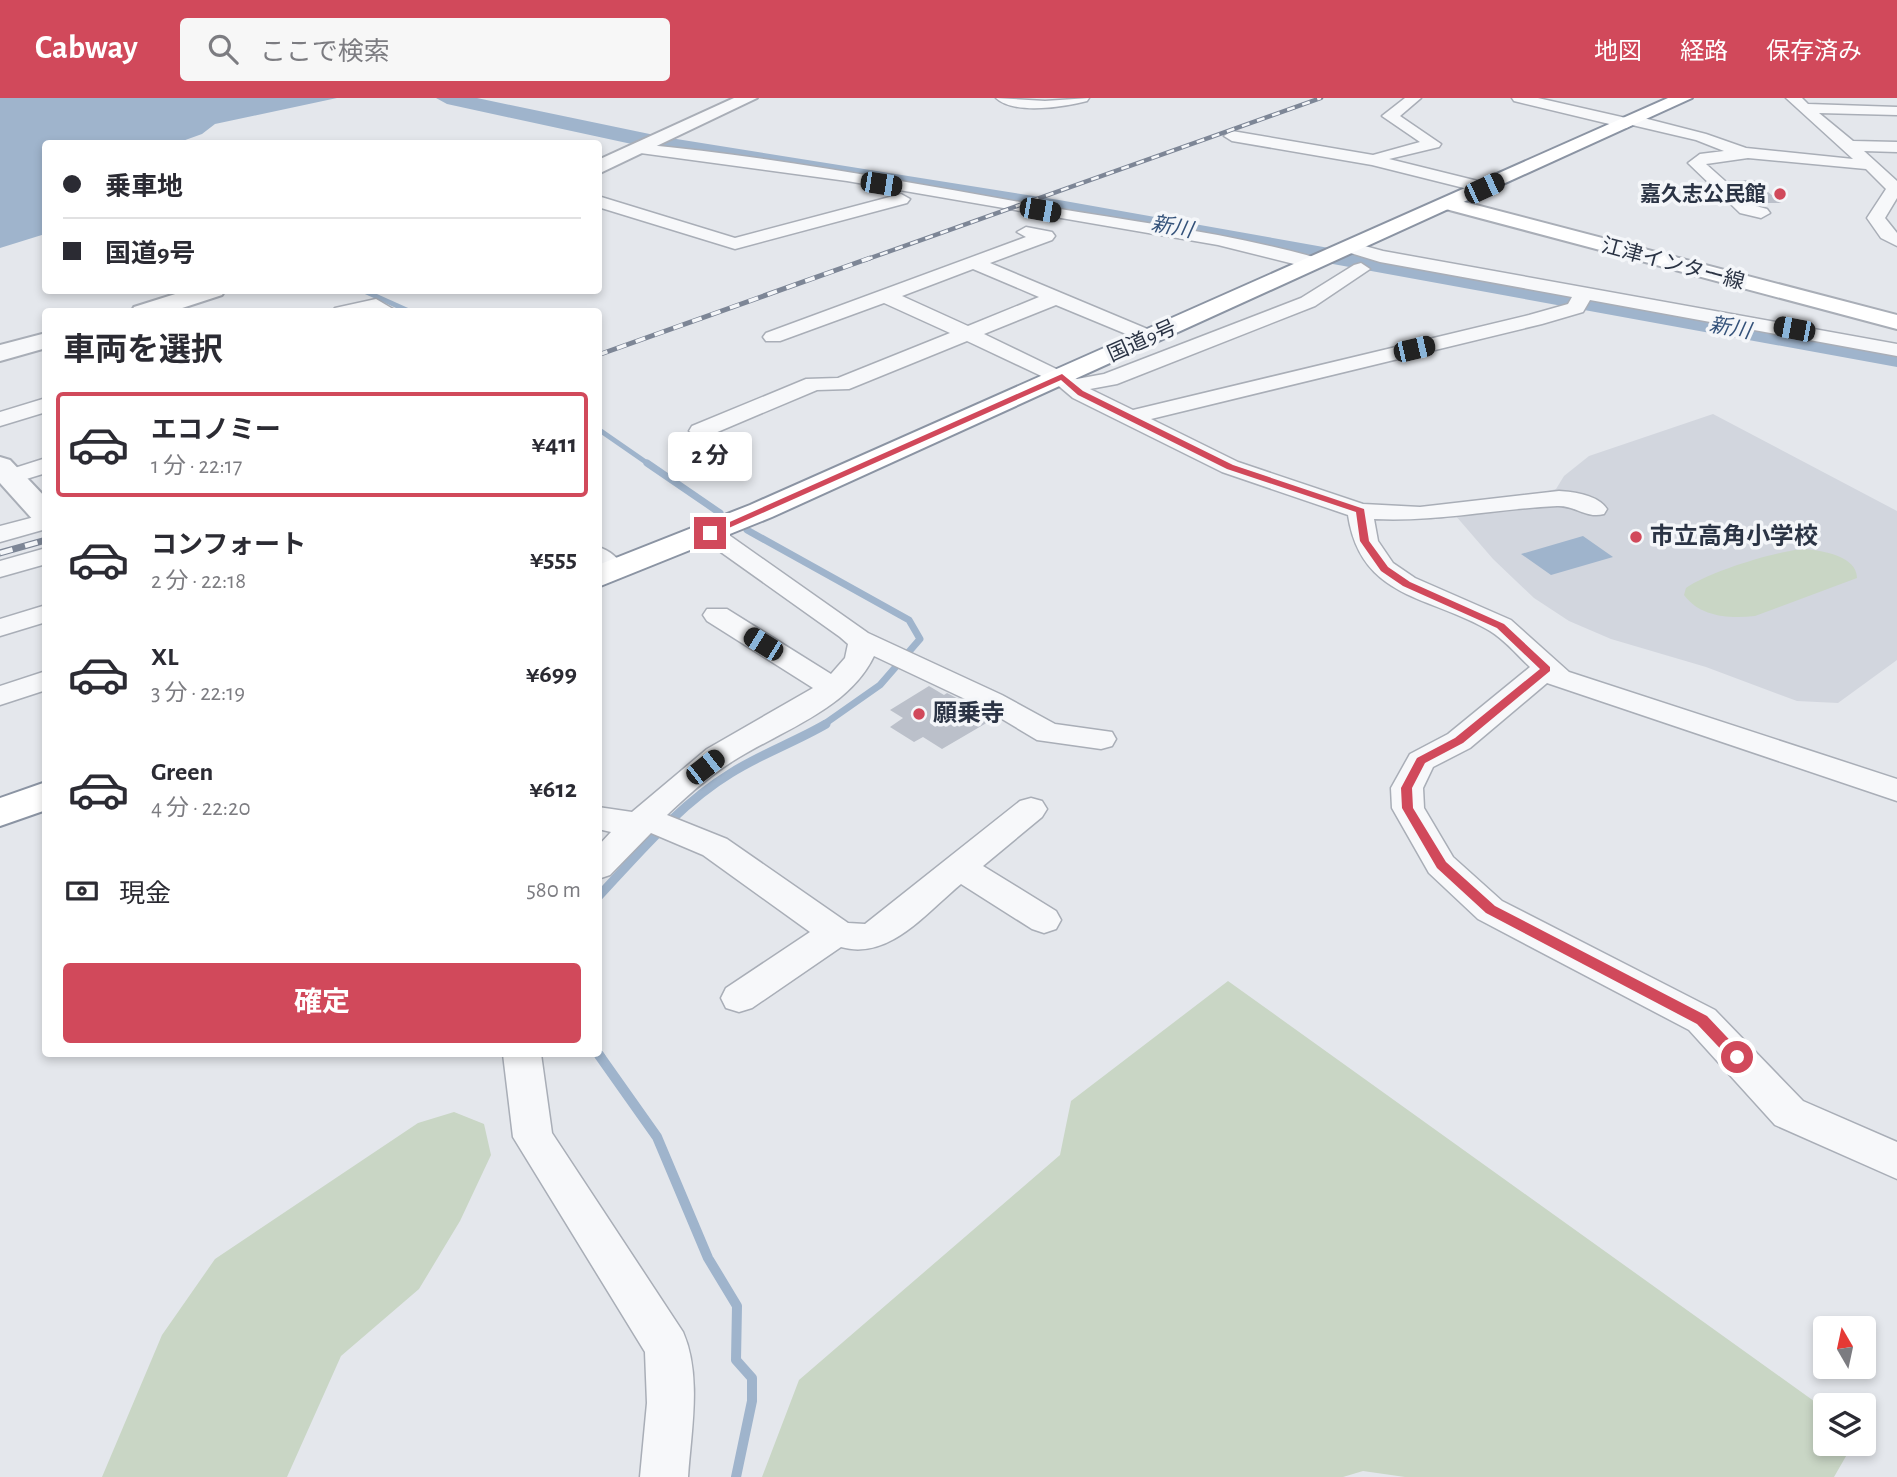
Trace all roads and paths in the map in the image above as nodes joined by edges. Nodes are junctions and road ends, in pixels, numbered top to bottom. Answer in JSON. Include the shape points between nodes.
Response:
{"nodes":[{"id":1,"x":748,"y":98,"type":"edge"},
{"id":2,"x":1003,"y":98,"type":"edge"},
{"id":3,"x":1082,"y":98,"type":"edge"},
{"id":4,"x":1414,"y":98,"type":"edge"},
{"id":5,"x":1519,"y":98,"type":"edge"},
{"id":6,"x":1683,"y":98,"type":"edge"},
{"id":7,"x":1799,"y":103,"type":"edge"},
{"id":8,"x":1897,"y":111,"type":"edge"},
{"id":9,"x":1629,"y":122,"type":"junction"},
{"id":10,"x":1832,"y":131,"type":"junction"},
{"id":11,"x":1897,"y":133,"type":"edge"},
{"id":12,"x":668,"y":135,"type":"junction"},
{"id":13,"x":1232,"y":136,"type":"dead end"},
{"id":14,"x":1850,"y":146,"type":"junction"},
{"id":15,"x":642,"y":148,"type":"junction"},
{"id":16,"x":1897,"y":148,"type":"edge"},
{"id":17,"x":1743,"y":153,"type":"junction"},
{"id":18,"x":1372,"y":160,"type":"junction"},
{"id":19,"x":1871,"y":165,"type":"junction"},
{"id":20,"x":602,"y":166,"type":"edge"},
{"id":21,"x":1894,"y":184,"type":"edge"},
{"id":22,"x":1484,"y":188,"type":"junction"},
{"id":23,"x":901,"y":199,"type":"dead end"},
{"id":24,"x":602,"y":202,"type":"edge"},
{"id":25,"x":1449,"y":204,"type":"junction"},
{"id":26,"x":1761,"y":213,"type":"dead end"},
{"id":27,"x":1026,"y":232,"type":"dead end"},
{"id":28,"x":1895,"y":239,"type":"edge"},
{"id":29,"x":1328,"y":251,"type":"junction"},
{"id":30,"x":974,"y":263,"type":"junction"},
{"id":31,"x":1361,"y":269,"type":"dead end"},
{"id":32,"x":201,"y":294,"type":"edge"},
{"id":33,"x":886,"y":296,"type":"junction"},
{"id":34,"x":1055,"y":298,"type":"junction"},
{"id":35,"x":1582,"y":298,"type":"junction"},
{"id":36,"x":156,"y":308,"type":"edge"},
{"id":37,"x":361,"y":308,"type":"edge"},
{"id":38,"x":381,"y":308,"type":"edge"},
{"id":39,"x":1897,"y":322,"type":"edge"},
{"id":40,"x":968,"y":333,"type":"junction"},
{"id":41,"x":773,"y":337,"type":"dead end"},
{"id":42,"x":1150,"y":337,"type":"junction"},
{"id":43,"x":42,"y":341,"type":"edge"},
{"id":44,"x":1897,"y":350,"type":"edge"},
{"id":45,"x":0,"y":354,"type":"edge"},
{"id":46,"x":1067,"y":381,"type":"junction"},
{"id":47,"x":42,"y":406,"type":"edge"},
{"id":48,"x":1129,"y":418,"type":"junction"},
{"id":49,"x":0,"y":419,"type":"edge"},
{"id":50,"x":699,"y":431,"type":"dead end"},
{"id":51,"x":42,"y":466,"type":"edge"},
{"id":52,"x":5,"y":472,"type":"edge"},
{"id":53,"x":1595,"y":509,"type":"dead end"},
{"id":54,"x":1360,"y":511,"type":"junction"},
{"id":55,"x":42,"y":514,"type":"edge"},
{"id":56,"x":42,"y":519,"type":"edge"},
{"id":57,"x":710,"y":533,"type":"junction"},
{"id":58,"x":0,"y":534,"type":"edge"},
{"id":59,"x":42,"y":557,"type":"edge"},
{"id":60,"x":604,"y":567,"type":"edge"},
{"id":61,"x":0,"y":569,"type":"edge"},
{"id":62,"x":42,"y":614,"type":"edge"},
{"id":63,"x":717,"y":615,"type":"dead end"},
{"id":64,"x":0,"y":628,"type":"edge"},
{"id":65,"x":859,"y":639,"type":"junction"},
{"id":66,"x":1546,"y":669,"type":"junction"},
{"id":67,"x":42,"y":681,"type":"edge"},
{"id":68,"x":832,"y":687,"type":"junction"},
{"id":69,"x":0,"y":696,"type":"edge"},
{"id":70,"x":1101,"y":739,"type":"dead end"},
{"id":71,"x":1897,"y":790,"type":"edge"},
{"id":72,"x":42,"y":797,"type":"edge"},
{"id":73,"x":1031,"y":809,"type":"dead end"},
{"id":74,"x":0,"y":813,"type":"edge"},
{"id":75,"x":602,"y":819,"type":"edge"},
{"id":76,"x":659,"y":825,"type":"junction"},
{"id":77,"x":602,"y":864,"type":"edge"},
{"id":78,"x":960,"y":867,"type":"junction"},
{"id":79,"x":1044,"y":920,"type":"dead end"},
{"id":80,"x":836,"y":932,"type":"junction"},
{"id":81,"x":739,"y":998,"type":"dead end"},
{"id":82,"x":523,"y":1057,"type":"edge"},
{"id":83,"x":1897,"y":1161,"type":"edge"},
{"id":84,"x":664,"y":1477,"type":"edge"}],
"edges":[{"from":1,"to":12,"type":"street"},
{"from":2,"to":3,"type":"street","via":[[1045,105]]},
{"from":4,"to":18,"type":"street","via":[[1390,116],[1433,145]]},
{"from":5,"to":9,"type":"street"},
{"from":6,"to":9,"type":"main road","name":"国道9号"},
{"from":7,"to":8,"type":"street"},
{"from":7,"to":10,"type":"street"},
{"from":9,"to":17,"type":"street","via":[[1701,137]]},
{"from":9,"to":22,"type":"main road","name":"国道9号"},
{"from":10,"to":11,"type":"street"},
{"from":10,"to":14,"type":"street"},
{"from":12,"to":15,"type":"street"},
{"from":12,"to":29,"type":"street"},
{"from":13,"to":18,"type":"street"},
{"from":14,"to":16,"type":"street"},
{"from":14,"to":19,"type":"street"},
{"from":15,"to":20,"type":"street"},
{"from":15,"to":29,"type":"street","via":[[715,156],[1244,247]]},
{"from":17,"to":19,"type":"street"},
{"from":17,"to":26,"type":"street","via":[[1706,157],[1696,163],[1746,209]]},
{"from":18,"to":22,"type":"street"},
{"from":19,"to":21,"type":"street"},
{"from":21,"to":28,"type":"street","via":[[1876,218]]},
{"from":22,"to":25,"type":"main road","name":"国道9号"},
{"from":23,"to":24,"type":"street","via":[[735,244]]},
{"from":25,"to":29,"type":"main road","name":"国道9号"},
{"from":25,"to":39,"type":"main road","name":"江津インター線"},
{"from":27,"to":30,"type":"street","via":[[1046,236]]},
{"from":29,"to":35,"type":"street","via":[[1380,256]]},
{"from":29,"to":42,"type":"main road","name":"国道9号"},
{"from":30,"to":33,"type":"street"},
{"from":30,"to":34,"type":"street"},
{"from":31,"to":46,"type":"street","via":[[1308,302],[1109,379]]},
{"from":32,"to":36,"type":"street"},
{"from":33,"to":40,"type":"street"},
{"from":33,"to":41,"type":"street"},
{"from":34,"to":40,"type":"street"},
{"from":34,"to":42,"type":"street"},
{"from":35,"to":44,"type":"street"},
{"from":35,"to":48,"type":"street","via":[[1535,320]]},
{"from":37,"to":38,"type":"street"},
{"from":40,"to":46,"type":"street"},
{"from":40,"to":50,"type":"street","via":[[841,384],[814,384]]},
{"from":42,"to":46,"type":"main road","name":"国道9号"},
{"from":43,"to":45,"type":"street"},
{"from":46,"to":48,"type":"street"},
{"from":46,"to":57,"type":"main road","name":"国道9号"},
{"from":47,"to":49,"type":"street"},
{"from":48,"to":54,"type":"street","via":[[1230,467]]},
{"from":51,"to":52,"type":"street"},
{"from":52,"to":55,"type":"street"},
{"from":53,"to":54,"type":"street","via":[[1559,498],[1420,514]]},
{"from":54,"to":66,"type":"street","via":[[1365,541],[1384,569],[1406,584],[1501,626]]},
{"from":56,"to":58,"type":"street"},
{"from":57,"to":60,"type":"main road","name":"国道9号"},
{"from":57,"to":65,"type":"street"},
{"from":59,"to":61,"type":"street"},
{"from":62,"to":64,"type":"street"},
{"from":63,"to":68,"type":"street"},
{"from":65,"to":68,"type":"street","via":[[862,655]]},
{"from":65,"to":70,"type":"street","via":[[992,701],[1048,733]]},
{"from":66,"to":71,"type":"street","via":[[1570,683]]},
{"from":66,"to":83,"type":"street","via":[[1459,741],[1421,761],[1407,788],[1408,808],[1441,865],[1490,910],[1702,1020],[1789,1113]]},
{"from":67,"to":69,"type":"street"},
{"from":68,"to":76,"type":"street","via":[[806,707],[722,753],[670,794]]},
{"from":72,"to":74,"type":"main road"},
{"from":73,"to":78,"type":"street"},
{"from":75,"to":76,"type":"street"},
{"from":76,"to":77,"type":"street"},
{"from":76,"to":80,"type":"street","via":[[715,847]]},
{"from":78,"to":79,"type":"street"},
{"from":78,"to":80,"type":"street","via":[[876,935],[859,939]]},
{"from":80,"to":81,"type":"street"},
{"from":82,"to":84,"type":"street","via":[[533,1137],[667,1347],[670,1403]]}]}
